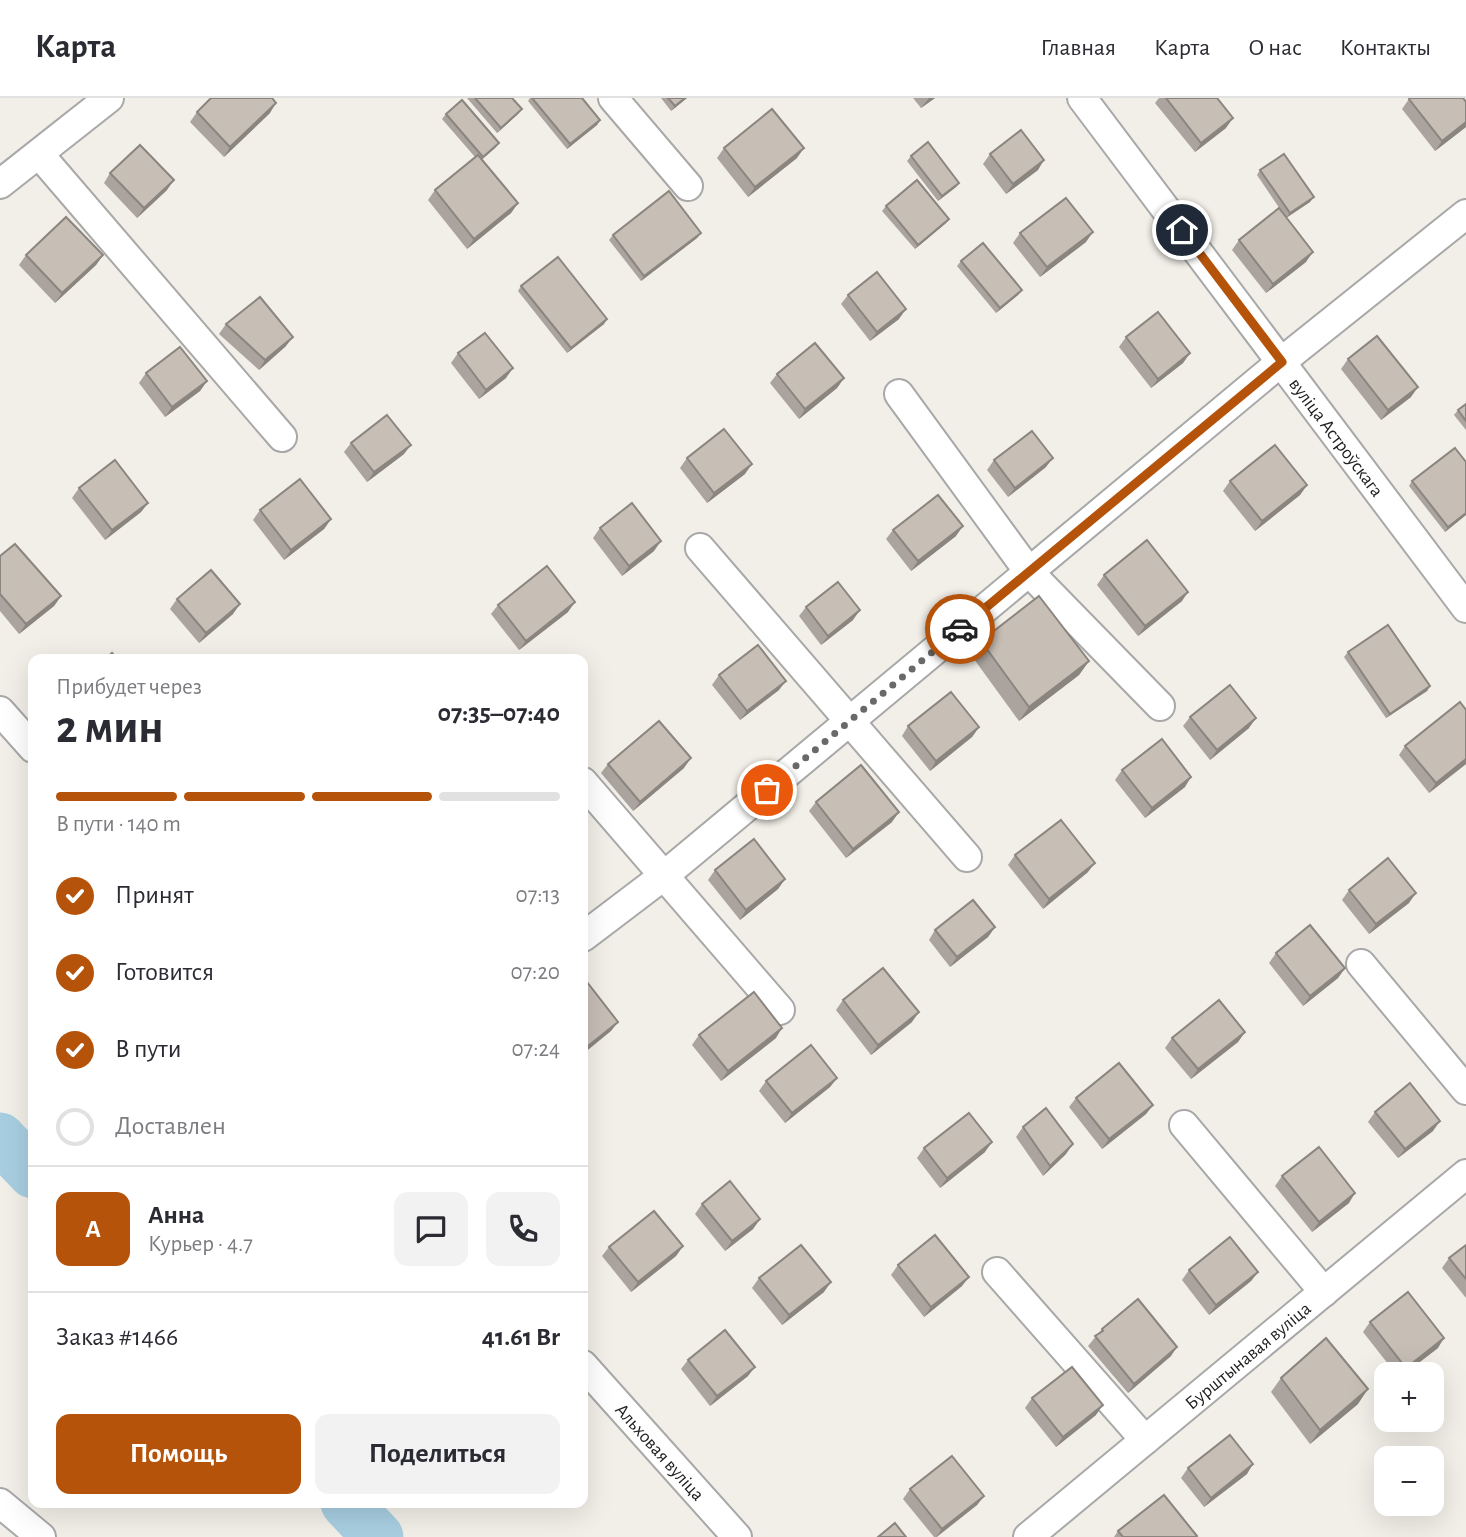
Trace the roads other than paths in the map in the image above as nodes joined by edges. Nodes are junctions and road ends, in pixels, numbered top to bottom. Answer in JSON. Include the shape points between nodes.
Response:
{"nodes":[{"id":1,"x":109,"y":98,"type":"edge"},
{"id":2,"x":613,"y":98,"type":"edge"},
{"id":3,"x":1082,"y":98,"type":"edge"},
{"id":4,"x":39,"y":154,"type":"junction"},
{"id":5,"x":0,"y":184,"type":"edge"},
{"id":6,"x":688,"y":186,"type":"dead end"},
{"id":7,"x":1466,"y":214,"type":"edge"},
{"id":8,"x":1282,"y":362,"type":"junction"},
{"id":9,"x":899,"y":394,"type":"dead end"},
{"id":10,"x":282,"y":437,"type":"dead end"},
{"id":11,"x":700,"y":548,"type":"dead end"},
{"id":12,"x":1030,"y":572,"type":"junction"},
{"id":13,"x":1466,"y":608,"type":"edge"},
{"id":14,"x":1160,"y":706,"type":"dead end"},
{"id":15,"x":0,"y":711,"type":"edge"},
{"id":16,"x":849,"y":722,"type":"junction"},
{"id":17,"x":28,"y":742,"type":"edge"},
{"id":18,"x":588,"y":788,"type":"edge"},
{"id":19,"x":967,"y":857,"type":"dead end"},
{"id":20,"x":666,"y":874,"type":"junction"},
{"id":21,"x":588,"y":933,"type":"edge"},
{"id":22,"x":1361,"y":964,"type":"dead end"},
{"id":23,"x":780,"y":1010,"type":"dead end"},
{"id":24,"x":1466,"y":1090,"type":"edge"},
{"id":25,"x":1184,"y":1125,"type":"dead end"},
{"id":26,"x":1466,"y":1174,"type":"edge"},
{"id":27,"x":997,"y":1272,"type":"dead end"},
{"id":28,"x":1324,"y":1292,"type":"junction"},
{"id":29,"x":588,"y":1371,"type":"edge"},
{"id":30,"x":1145,"y":1440,"type":"junction"},
{"id":31,"x":0,"y":1503,"type":"edge"},
{"id":32,"x":41,"y":1537,"type":"edge"},
{"id":33,"x":737,"y":1537,"type":"edge"},
{"id":34,"x":1028,"y":1537,"type":"edge"}],
"edges":[{"from":1,"to":4,"type":"street"},
{"from":2,"to":6,"type":"street"},
{"from":3,"to":8,"type":"street","name":"вуліца Астроўскага"},
{"from":4,"to":5,"type":"street"},
{"from":4,"to":10,"type":"street"},
{"from":7,"to":8,"type":"street"},
{"from":8,"to":12,"type":"street"},
{"from":8,"to":13,"type":"street","name":"вуліца Астроўскага"},
{"from":9,"to":12,"type":"street"},
{"from":11,"to":16,"type":"street"},
{"from":12,"to":14,"type":"street"},
{"from":12,"to":16,"type":"street"},
{"from":15,"to":17,"type":"street"},
{"from":16,"to":19,"type":"street"},
{"from":16,"to":20,"type":"street"},
{"from":18,"to":20,"type":"street"},
{"from":20,"to":21,"type":"street"},
{"from":20,"to":23,"type":"street"},
{"from":22,"to":24,"type":"street"},
{"from":25,"to":28,"type":"street"},
{"from":26,"to":28,"type":"street","name":"Бурштынавая вуліца"},
{"from":27,"to":30,"type":"street"},
{"from":28,"to":30,"type":"street","name":"Бурштынавая вуліца"},
{"from":29,"to":33,"type":"street","name":"Альховая вуліца"},
{"from":30,"to":34,"type":"street","name":"Бурштынавая вуліца"},
{"from":31,"to":32,"type":"street"}]}
